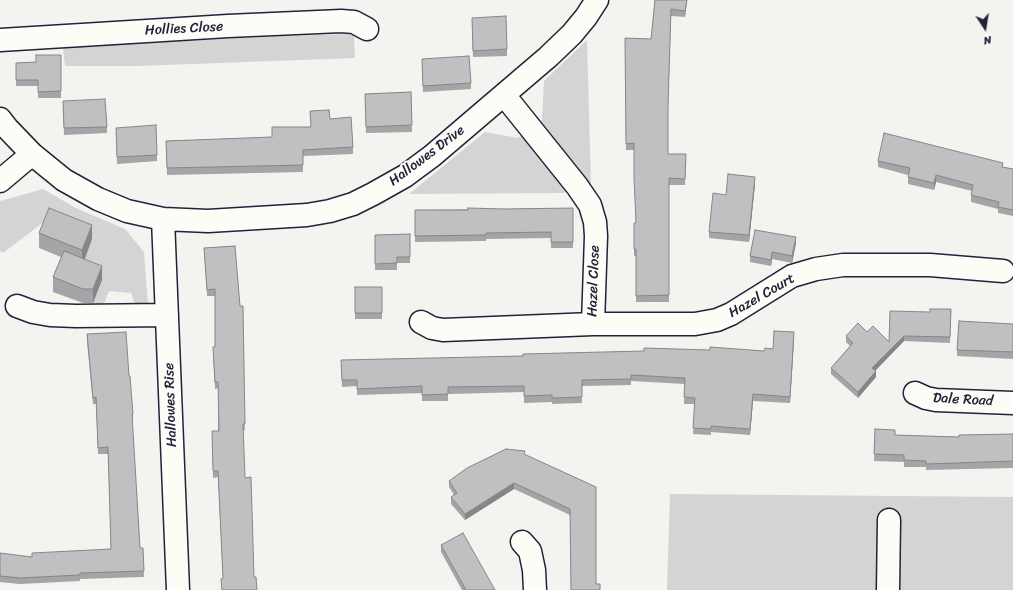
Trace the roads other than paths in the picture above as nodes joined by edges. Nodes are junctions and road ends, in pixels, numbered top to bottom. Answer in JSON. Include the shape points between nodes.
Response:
{"nodes":[{"id":1,"x":597,"y":0,"type":"edge"},
{"id":2,"x":367,"y":29,"type":"dead end"},
{"id":3,"x":0,"y":40,"type":"edge"},
{"id":4,"x":504,"y":96,"type":"junction"},
{"id":5,"x":0,"y":119,"type":"edge"},
{"id":6,"x":32,"y":154,"type":"junction"},
{"id":7,"x":0,"y":181,"type":"edge"},
{"id":8,"x":163,"y":220,"type":"junction"},
{"id":9,"x":1003,"y":271,"type":"dead end"},
{"id":10,"x":17,"y":306,"type":"dead end"},
{"id":11,"x":167,"y":315,"type":"junction"},
{"id":12,"x":421,"y":322,"type":"dead end"},
{"id":13,"x":593,"y":324,"type":"junction"},
{"id":14,"x":915,"y":393,"type":"dead end"},
{"id":15,"x":1013,"y":402,"type":"edge"},
{"id":16,"x":889,"y":520,"type":"dead end"},
{"id":17,"x":522,"y":542,"type":"dead end"},
{"id":18,"x":178,"y":590,"type":"edge"},
{"id":19,"x":535,"y":590,"type":"edge"},
{"id":20,"x":888,"y":590,"type":"edge"}],
"edges":[{"from":1,"to":4,"type":"street","name":"Hallowes Drive","via":[[572,34]]},
{"from":2,"to":3,"type":"street","name":"Hollies Close","via":[[354,22],[340,21]]},
{"from":4,"to":8,"type":"street","name":"Hallowes Drive","via":[[405,176],[353,204],[307,215],[208,221]]},
{"from":4,"to":13,"type":"street","name":"Hazel Close","via":[[590,205],[596,236]]},
{"from":5,"to":6,"type":"street","name":"Hallowes Drive"},
{"from":6,"to":7,"type":"street"},
{"from":6,"to":8,"type":"street","name":"Hallowes Drive","via":[[64,180],[98,199],[126,211]]},
{"from":8,"to":11,"type":"street","name":"Hallowes Rise"},
{"from":9,"to":13,"type":"street","name":"Hazel Court","via":[[930,265],[843,265],[792,276],[717,320],[695,324]]},
{"from":10,"to":11,"type":"street","via":[[50,315]]},
{"from":11,"to":18,"type":"street","name":"Hallowes Rise"},
{"from":12,"to":13,"type":"street","name":"Hazel Close","via":[[443,330]]},
{"from":14,"to":15,"type":"street","name":"Dale Road","via":[[936,400]]},
{"from":16,"to":20,"type":"street"},
{"from":17,"to":19,"type":"street","via":[[530,551]]}]}
